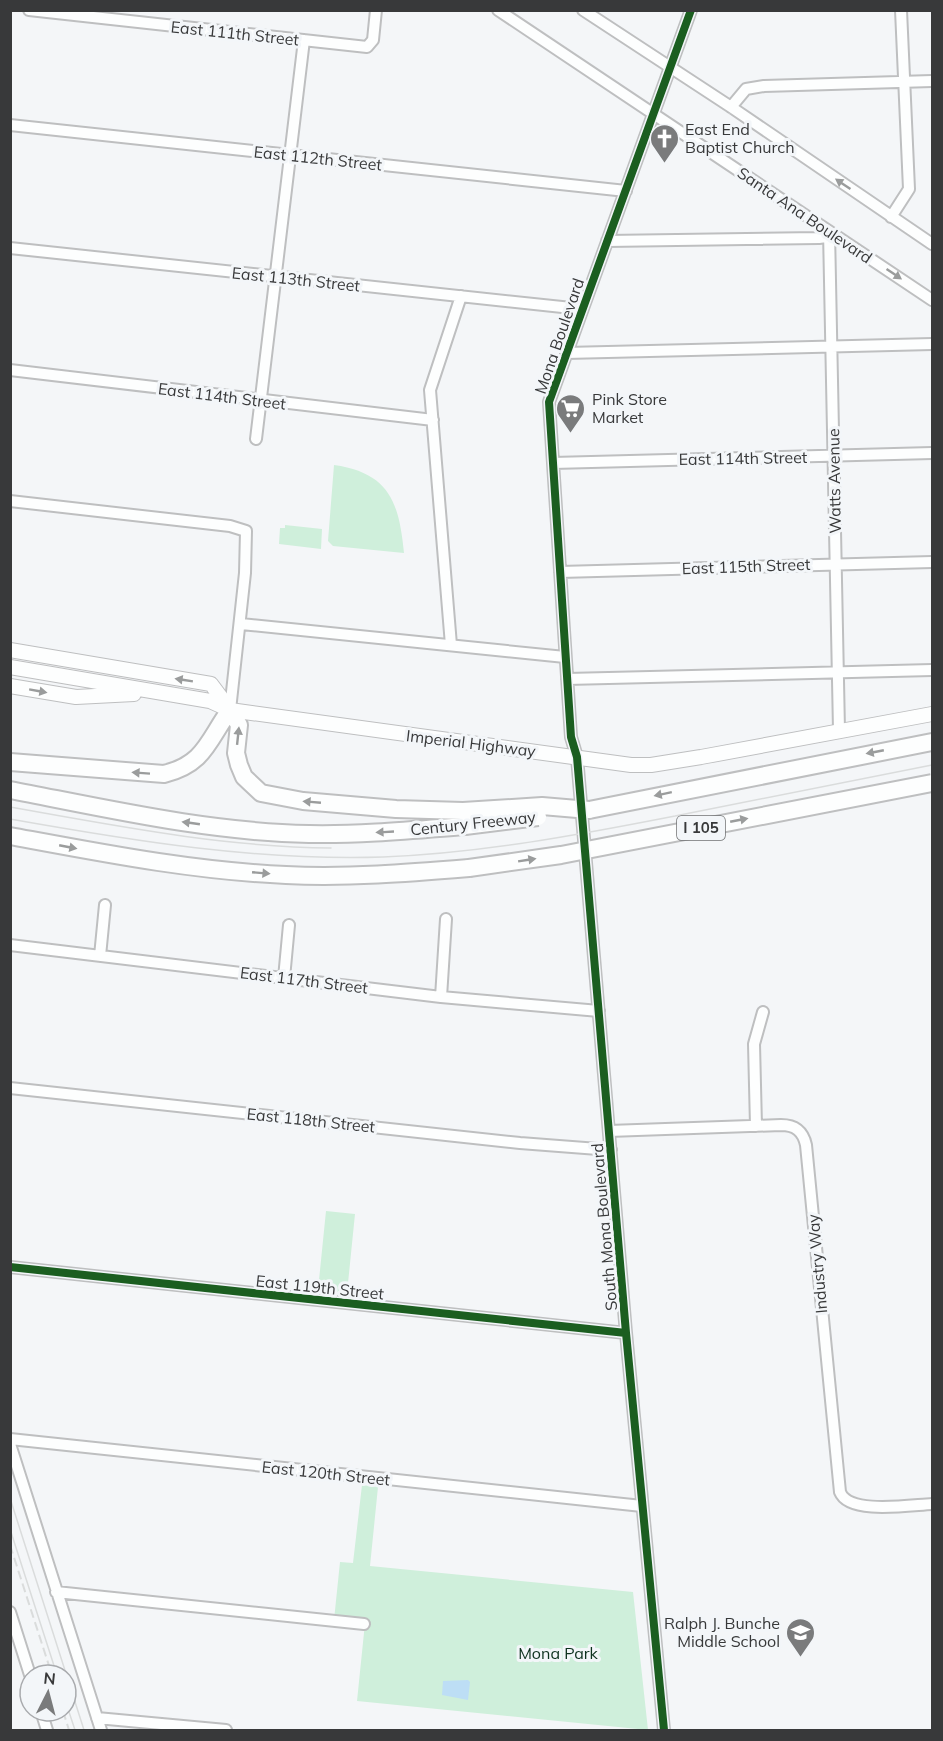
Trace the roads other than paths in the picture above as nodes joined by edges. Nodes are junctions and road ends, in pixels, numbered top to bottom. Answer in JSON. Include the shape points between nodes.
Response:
{"nodes":[{"id":1,"x":29,"y":10,"type":"edge"},
{"id":2,"x":376,"y":10,"type":"edge"},
{"id":3,"x":498,"y":10,"type":"edge"},
{"id":4,"x":691,"y":10,"type":"edge"},
{"id":5,"x":901,"y":10,"type":"edge"},
{"id":6,"x":588,"y":12,"type":"edge"},
{"id":7,"x":304,"y":40,"type":"junction"},
{"id":8,"x":670,"y":68,"type":"junction"},
{"id":9,"x":903,"y":81,"type":"junction"},
{"id":10,"x":933,"y":81,"type":"edge"},
{"id":11,"x":731,"y":107,"type":"junction"},
{"id":12,"x":653,"y":113,"type":"junction"},
{"id":13,"x":10,"y":124,"type":"edge"},
{"id":14,"x":290,"y":155,"type":"junction"},
{"id":15,"x":626,"y":191,"type":"junction"},
{"id":16,"x":891,"y":217,"type":"junction"},
{"id":17,"x":829,"y":231,"type":"junction"},
{"id":18,"x":608,"y":241,"type":"junction"},
{"id":19,"x":933,"y":244,"type":"edge"},
{"id":20,"x":10,"y":248,"type":"edge"},
{"id":21,"x":276,"y":277,"type":"junction"},
{"id":22,"x":461,"y":296,"type":"junction"},
{"id":23,"x":933,"y":300,"type":"edge"},
{"id":24,"x":581,"y":309,"type":"junction"},
{"id":25,"x":933,"y":344,"type":"edge"},
{"id":26,"x":831,"y":348,"type":"junction"},
{"id":27,"x":566,"y":353,"type":"junction"},
{"id":28,"x":10,"y":370,"type":"edge"},
{"id":29,"x":262,"y":401,"type":"junction"},
{"id":30,"x":433,"y":420,"type":"junction"},
{"id":31,"x":256,"y":439,"type":"dead end"},
{"id":32,"x":933,"y":453,"type":"edge"},
{"id":33,"x":835,"y":456,"type":"junction"},
{"id":34,"x":553,"y":463,"type":"junction"},
{"id":35,"x":10,"y":501,"type":"edge"},
{"id":36,"x":933,"y":562,"type":"edge"},
{"id":37,"x":836,"y":564,"type":"junction"},
{"id":38,"x":560,"y":572,"type":"junction"},
{"id":39,"x":241,"y":624,"type":"junction"},
{"id":40,"x":451,"y":645,"type":"junction"},
{"id":41,"x":10,"y":650,"type":"edge"},
{"id":42,"x":565,"y":657,"type":"junction"},
{"id":43,"x":10,"y":667,"type":"edge"},
{"id":44,"x":933,"y":670,"type":"edge"},
{"id":45,"x":838,"y":672,"type":"junction"},
{"id":46,"x":567,"y":679,"type":"junction"},
{"id":47,"x":10,"y":686,"type":"edge"},
{"id":48,"x":157,"y":692,"type":"junction"},
{"id":49,"x":230,"y":710,"type":"junction"},
{"id":50,"x":933,"y":714,"type":"edge"},
{"id":51,"x":839,"y":730,"type":"junction"},
{"id":52,"x":933,"y":742,"type":"edge"},
{"id":53,"x":577,"y":757,"type":"junction"},
{"id":54,"x":10,"y":762,"type":"edge"},
{"id":55,"x":933,"y":783,"type":"edge"},
{"id":56,"x":10,"y":790,"type":"edge"},
{"id":57,"x":464,"y":819,"type":"junction"},
{"id":58,"x":10,"y":836,"type":"edge"},
{"id":59,"x":105,"y":905,"type":"dead end"},
{"id":60,"x":446,"y":919,"type":"dead end"},
{"id":61,"x":289,"y":925,"type":"dead end"},
{"id":62,"x":10,"y":945,"type":"edge"},
{"id":63,"x":100,"y":956,"type":"junction"},
{"id":64,"x":284,"y":978,"type":"junction"},
{"id":65,"x":441,"y":997,"type":"junction"},
{"id":66,"x":599,"y":1011,"type":"junction"},
{"id":67,"x":763,"y":1012,"type":"dead end"},
{"id":68,"x":10,"y":1088,"type":"edge"},
{"id":69,"x":756,"y":1126,"type":"junction"},
{"id":70,"x":609,"y":1131,"type":"junction"},
{"id":71,"x":611,"y":1150,"type":"junction"},
{"id":72,"x":10,"y":1267,"type":"edge"},
{"id":73,"x":626,"y":1333,"type":"junction"},
{"id":74,"x":10,"y":1439,"type":"edge"},
{"id":75,"x":10,"y":1444,"type":"edge"},
{"id":76,"x":933,"y":1504,"type":"edge"},
{"id":77,"x":642,"y":1506,"type":"junction"},
{"id":78,"x":56,"y":1592,"type":"junction"},
{"id":79,"x":10,"y":1612,"type":"edge"},
{"id":80,"x":364,"y":1624,"type":"dead end"},
{"id":81,"x":16,"y":1645,"type":"edge"},
{"id":82,"x":24,"y":1663,"type":"edge"},
{"id":83,"x":97,"y":1718,"type":"junction"},
{"id":84,"x":101,"y":1731,"type":"edge"},
{"id":85,"x":226,"y":1731,"type":"edge"},
{"id":86,"x":664,"y":1731,"type":"edge"}],
"edges":[{"from":1,"to":7,"type":"street","name":"East 111th Street"},
{"from":2,"to":7,"type":"street","name":"East 111th Street","via":[[373,40],[367,47]]},
{"from":3,"to":12,"type":"street","name":"Santa Ana Boulevard"},
{"from":4,"to":8,"type":"street","name":"Mona Boulevard"},
{"from":5,"to":9,"type":"street"},
{"from":6,"to":8,"type":"street"},
{"from":7,"to":14,"type":"street"},
{"from":8,"to":11,"type":"street"},
{"from":8,"to":12,"type":"street","name":"Mona Boulevard"},
{"from":9,"to":10,"type":"street"},
{"from":9,"to":11,"type":"street","via":[[746,89]]},
{"from":9,"to":16,"type":"street","via":[[909,189]]},
{"from":16,"to":11,"type":"street","one_way":true},
{"from":12,"to":15,"type":"street","name":"Mona Boulevard"},
{"from":12,"to":17,"type":"street","name":"Santa Ana Boulevard"},
{"from":13,"to":14,"type":"street","name":"East 112th Street"},
{"from":14,"to":15,"type":"street","name":"East 112th Street"},
{"from":14,"to":21,"type":"street"},
{"from":15,"to":18,"type":"street","name":"Mona Boulevard"},
{"from":16,"to":19,"type":"street"},
{"from":17,"to":18,"type":"street","via":[[826,237],[819,238]]},
{"from":17,"to":23,"type":"street","name":"Santa Ana Boulevard","one_way":true},
{"from":17,"to":26,"type":"street","name":"Watts Avenue"},
{"from":18,"to":24,"type":"street","name":"Mona Boulevard"},
{"from":20,"to":21,"type":"street","name":"East 113th Street"},
{"from":21,"to":22,"type":"street","name":"East 113th Street"},
{"from":21,"to":29,"type":"street"},
{"from":22,"to":24,"type":"street","name":"East 113th Street"},
{"from":22,"to":30,"type":"street","via":[[430,390]]},
{"from":24,"to":27,"type":"street","name":"Mona Boulevard"},
{"from":25,"to":26,"type":"street"},
{"from":26,"to":27,"type":"street"},
{"from":26,"to":33,"type":"street","name":"Watts Avenue"},
{"from":27,"to":34,"type":"street","name":"Mona Boulevard","via":[[549,402]]},
{"from":28,"to":29,"type":"street","name":"East 114th Street"},
{"from":29,"to":30,"type":"street","name":"East 114th Street"},
{"from":29,"to":31,"type":"street"},
{"from":30,"to":40,"type":"street"},
{"from":32,"to":33,"type":"street","name":"East 114th Street"},
{"from":33,"to":34,"type":"street","name":"East 114th Street"},
{"from":33,"to":37,"type":"street","name":"Watts Avenue"},
{"from":34,"to":38,"type":"street","name":"Mona Boulevard"},
{"from":35,"to":39,"type":"street","via":[[246,531]]},
{"from":36,"to":37,"type":"street","name":"East 115th Street"},
{"from":37,"to":38,"type":"street","name":"East 115th Street"},
{"from":37,"to":45,"type":"street","name":"Watts Avenue"},
{"from":38,"to":42,"type":"street","name":"Mona Boulevard"},
{"from":39,"to":40,"type":"street"},
{"from":39,"to":49,"type":"street"},
{"from":40,"to":42,"type":"street"},
{"from":49,"to":41,"type":"main road","one_way":true,"via":[[211,684]]},
{"from":42,"to":46,"type":"street","name":"Mona Boulevard"},
{"from":43,"to":48,"type":"main road","name":"Imperial Highway"},
{"from":44,"to":45,"type":"street"},
{"from":45,"to":46,"type":"street"},
{"from":45,"to":51,"type":"street","name":"Watts Avenue"},
{"from":46,"to":53,"type":"street","name":"Mona Boulevard","via":[[571,737]]},
{"from":47,"to":48,"type":"main road","one_way":true,"via":[[76,697]]},
{"from":48,"to":49,"type":"main road","name":"Imperial Highway","via":[[210,701]]},
{"from":49,"to":53,"type":"main road","name":"Imperial Highway"},
{"from":49,"to":54,"type":"highway","one_way":true,"via":[[206,750],[182,770],[164,774]]},
{"from":57,"to":49,"type":"highway","one_way":true,"via":[[303,801],[261,792],[244,777],[239,765],[239,725]]},
{"from":50,"to":51,"type":"main road","name":"Imperial Highway"},
{"from":51,"to":53,"type":"main road","name":"Imperial Highway","via":[[651,765]]},
{"from":52,"to":57,"type":"highway","number":"I 105","one_way":true,"bridge":true,"via":[[589,810],[542,806]]},
{"from":53,"to":66,"type":"street","name":"South Mona Boulevard"},
{"from":58,"to":55,"type":"highway","number":"I 105","one_way":true,"bridge":true,"via":[[148,860],[287,875],[372,876],[561,855]]},
{"from":57,"to":56,"type":"highway","name":"Century Freeway","one_way":true,"via":[[344,834],[267,831],[162,820]]},
{"from":59,"to":63,"type":"street"},
{"from":60,"to":65,"type":"street"},
{"from":61,"to":64,"type":"street"},
{"from":62,"to":63,"type":"street","name":"East 117th Street"},
{"from":63,"to":64,"type":"street","name":"East 117th Street"},
{"from":64,"to":65,"type":"street","name":"East 117th Street"},
{"from":65,"to":66,"type":"street","name":"East 117th Street"},
{"from":66,"to":70,"type":"street","name":"South Mona Boulevard"},
{"from":67,"to":69,"type":"street","via":[[754,1044]]},
{"from":68,"to":71,"type":"street","name":"East 118th Street"},
{"from":69,"to":70,"type":"street","name":"Industry Way"},
{"from":69,"to":76,"type":"street","name":"Industry Way","via":[[794,1126],[802,1133],[806,1145],[838,1484],[843,1498],[862,1506]]},
{"from":70,"to":71,"type":"street","name":"South Mona Boulevard"},
{"from":71,"to":73,"type":"street","name":"South Mona Boulevard"},
{"from":72,"to":73,"type":"street","name":"East 119th Street"},
{"from":73,"to":77,"type":"street","name":"South Mona Boulevard"},
{"from":74,"to":77,"type":"street","name":"East 120th Street"},
{"from":75,"to":78,"type":"street"},
{"from":77,"to":86,"type":"street","name":"South Mona Boulevard"},
{"from":78,"to":80,"type":"street"},
{"from":78,"to":83,"type":"street"},
{"from":79,"to":81,"type":"street"},
{"from":81,"to":82,"type":"street"},
{"from":83,"to":84,"type":"street"},
{"from":83,"to":85,"type":"street"}]}
